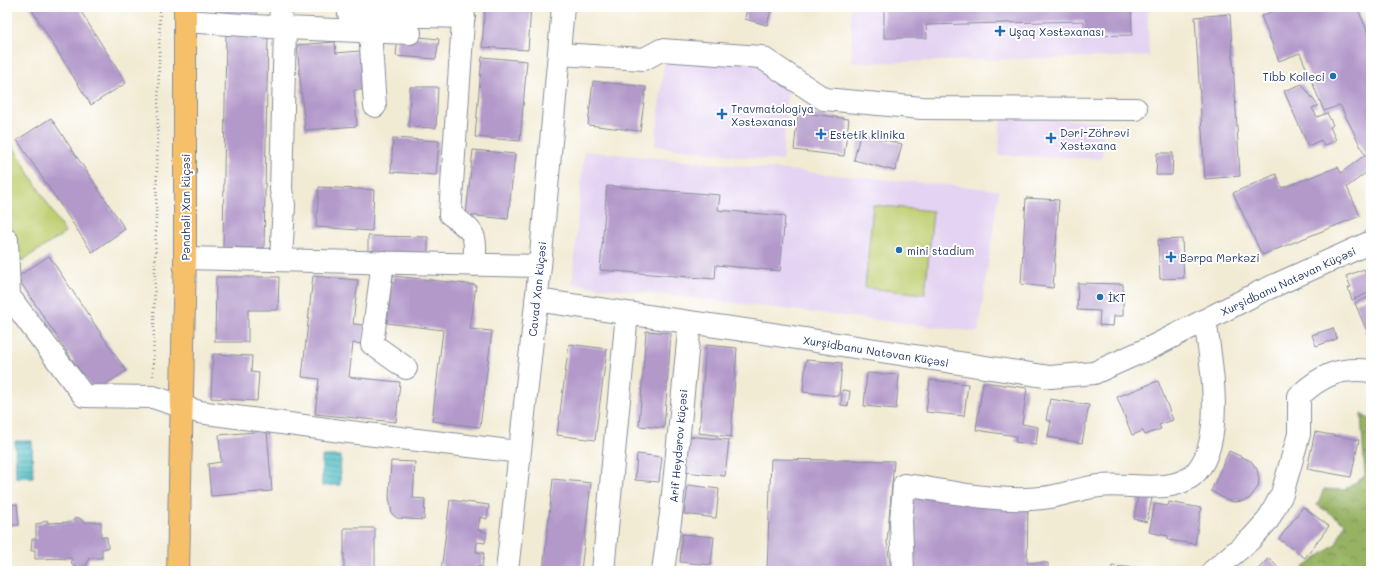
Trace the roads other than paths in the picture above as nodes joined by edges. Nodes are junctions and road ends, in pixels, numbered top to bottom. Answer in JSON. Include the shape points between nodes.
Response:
{"nodes":[{"id":1,"x":563,"y":7,"type":"edge"},
{"id":2,"x":464,"y":12,"type":"edge"},
{"id":3,"x":185,"y":14,"type":"edge"},
{"id":4,"x":349,"y":14,"type":"dead end"},
{"id":5,"x":282,"y":21,"type":"edge"},
{"id":6,"x":370,"y":31,"type":"junction"},
{"id":7,"x":410,"y":33,"type":"dead end"},
{"id":8,"x":559,"y":54,"type":"junction"},
{"id":9,"x":375,"y":106,"type":"dead end"},
{"id":10,"x":1136,"y":110,"type":"dead end"},
{"id":11,"x":7,"y":240,"type":"edge"},
{"id":12,"x":1371,"y":242,"type":"edge"},
{"id":13,"x":185,"y":258,"type":"junction"},
{"id":14,"x":281,"y":260,"type":"junction"},
{"id":15,"x":383,"y":262,"type":"junction"},
{"id":16,"x":474,"y":265,"type":"junction"},
{"id":17,"x":540,"y":266,"type":"junction"},
{"id":18,"x":536,"y":300,"type":"junction"},
{"id":19,"x":627,"y":313,"type":"junction"},
{"id":20,"x":1205,"y":320,"type":"junction"},
{"id":21,"x":690,"y":322,"type":"junction"},
{"id":22,"x":406,"y":368,"type":"dead end"},
{"id":23,"x":1371,"y":371,"type":"edge"},
{"id":24,"x":181,"y":406,"type":"junction"},
{"id":25,"x":519,"y":452,"type":"junction"},
{"id":26,"x":178,"y":571,"type":"edge"},
{"id":27,"x":507,"y":571,"type":"edge"},
{"id":28,"x":603,"y":571,"type":"edge"},
{"id":29,"x":663,"y":571,"type":"edge"},
{"id":30,"x":903,"y":571,"type":"edge"},
{"id":31,"x":1213,"y":571,"type":"edge"}],
"edges":[{"from":1,"to":8,"type":"street","name":"Cavad Xan küçəsi"},
{"from":2,"to":4,"type":"street"},
{"from":2,"to":16,"type":"street","via":[[450,214],[471,230],[476,243]]},
{"from":3,"to":5,"type":"street"},
{"from":3,"to":13,"type":"main road","name":"Pənahəli Xan küçəsi"},
{"from":5,"to":6,"type":"street"},
{"from":5,"to":14,"type":"street","via":[[281,190],[284,205]]},
{"from":6,"to":7,"type":"street"},
{"from":6,"to":9,"type":"street"},
{"from":8,"to":10,"type":"street","via":[[644,59],[661,50],[761,57],[824,99],[922,108]]},
{"from":8,"to":17,"type":"street","name":"Cavad Xan küçəsi"},
{"from":11,"to":24,"type":"street","via":[[9,296],[84,396],[153,397]]},
{"from":12,"to":20,"type":"street","name":"Xurşidbanu Natəvan Küçəsi"},
{"from":13,"to":14,"type":"street"},
{"from":13,"to":24,"type":"main road","name":"Pənahəli Xan küçəsi"},
{"from":14,"to":15,"type":"street"},
{"from":15,"to":16,"type":"street"},
{"from":15,"to":22,"type":"street","via":[[372,344]]},
{"from":16,"to":17,"type":"street"},
{"from":17,"to":18,"type":"street","name":"Cavad Xan küçəsi"},
{"from":18,"to":19,"type":"street","name":"Xurşidbanu Natəvan Küçəsi"},
{"from":18,"to":25,"type":"street","name":"Cavad Xan küçəsi"},
{"from":19,"to":21,"type":"street","name":"Xurşidbanu Natəvan Küçəsi"},
{"from":19,"to":28,"type":"street"},
{"from":20,"to":21,"type":"street","name":"Xurşidbanu Natəvan Küçəsi","via":[[1094,373],[1050,377]]},
{"from":20,"to":30,"type":"street","via":[[1214,394],[1212,433],[1207,453],[1197,471],[1183,482],[1160,487],[1130,484],[1098,486],[1042,498],[999,497],[904,485],[901,521]]},
{"from":21,"to":29,"type":"street","name":"Arif Heydərov küçəsi"},
{"from":23,"to":31,"type":"street","via":[[1359,369],[1330,373],[1299,396],[1299,434],[1282,494],[1268,520],[1251,539]]},
{"from":24,"to":25,"type":"street","via":[[199,412]]},
{"from":24,"to":26,"type":"main road","name":"Pənahəli Xan küçəsi"},
{"from":25,"to":27,"type":"street","name":"Cavad Xan küçəsi"}]}
